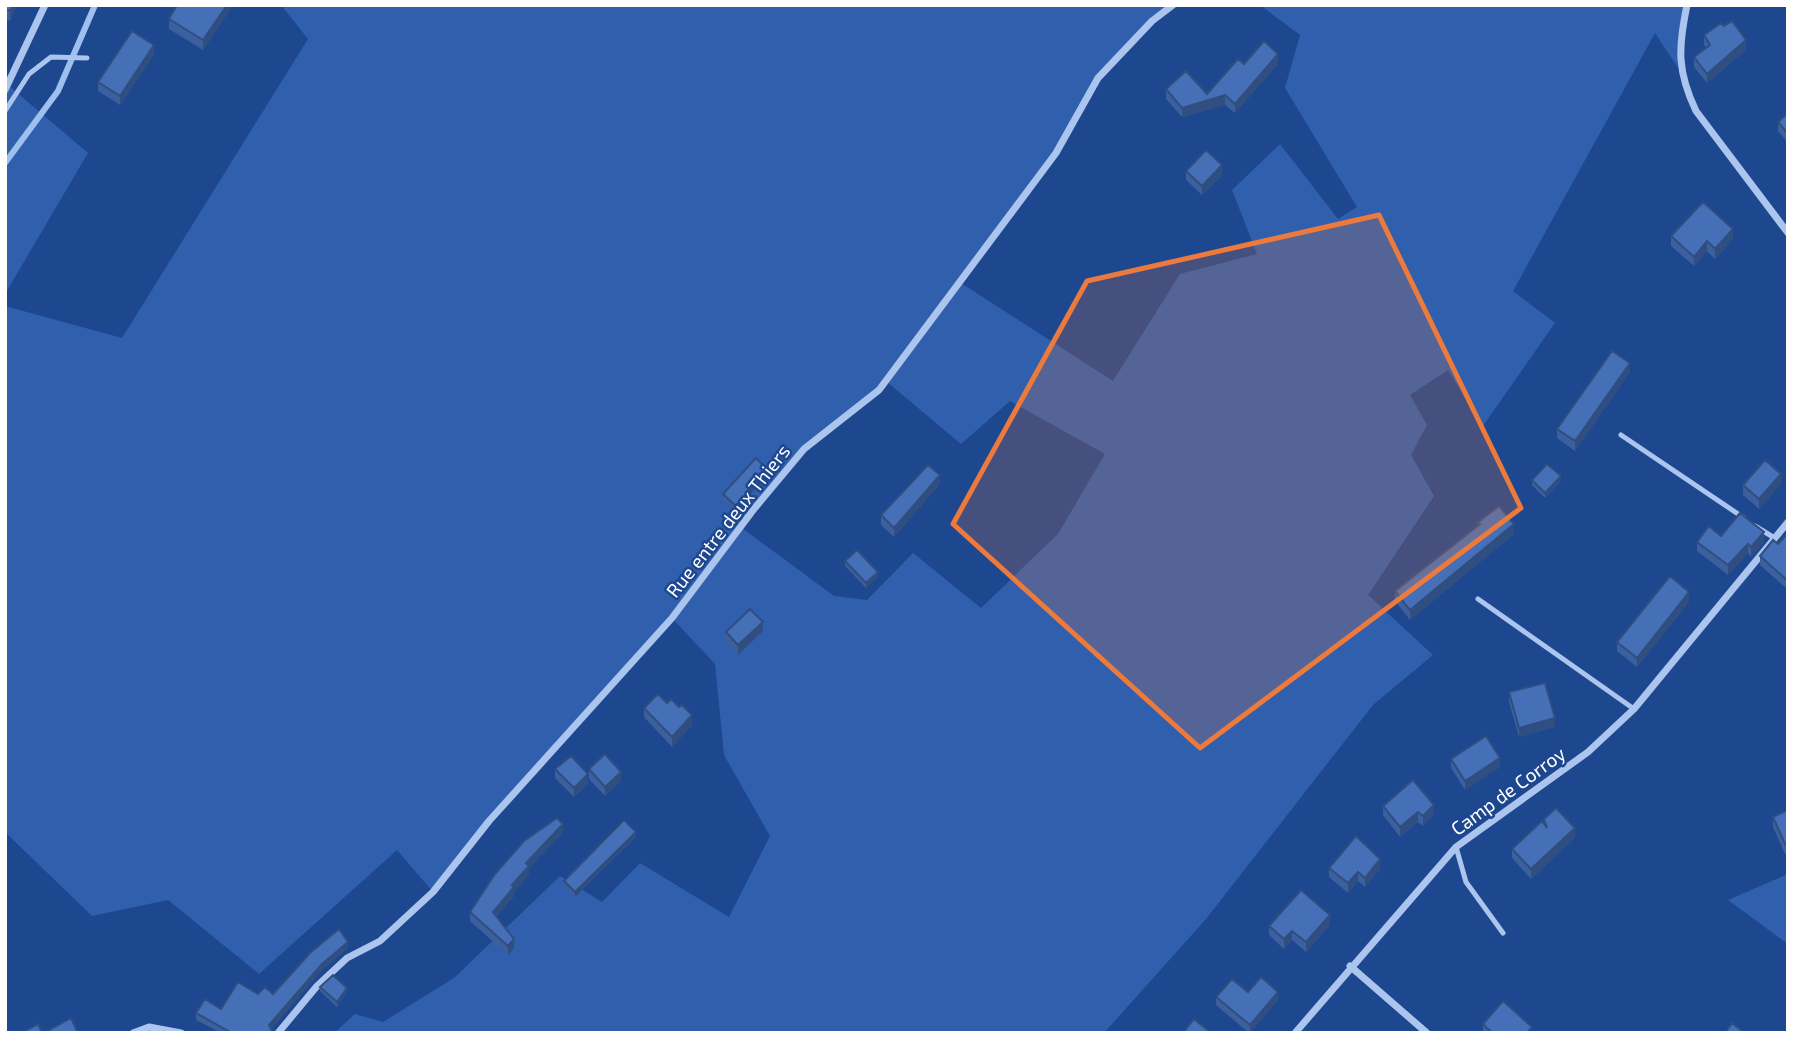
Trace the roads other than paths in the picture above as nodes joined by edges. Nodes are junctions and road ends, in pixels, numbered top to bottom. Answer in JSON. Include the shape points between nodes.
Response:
{"nodes":[{"id":1,"x":45,"y":5,"type":"edge"},
{"id":2,"x":1173,"y":5,"type":"edge"},
{"id":3,"x":1687,"y":5,"type":"edge"},
{"id":4,"x":87,"y":58,"type":"dead end"},
{"id":5,"x":5,"y":90,"type":"edge"},
{"id":6,"x":5,"y":111,"type":"edge"},
{"id":7,"x":1788,"y":233,"type":"edge"},
{"id":8,"x":1621,"y":435,"type":"dead end"},
{"id":9,"x":1788,"y":522,"type":"edge"},
{"id":10,"x":1773,"y":537,"type":"junction"},
{"id":11,"x":1478,"y":599,"type":"dead end"},
{"id":12,"x":1634,"y":709,"type":"junction"},
{"id":13,"x":1456,"y":847,"type":"junction"},
{"id":14,"x":1503,"y":933,"type":"dead end"},
{"id":15,"x":1350,"y":966,"type":"junction"},
{"id":16,"x":133,"y":1033,"type":"edge"},
{"id":17,"x":181,"y":1033,"type":"edge"},
{"id":18,"x":278,"y":1033,"type":"edge"},
{"id":19,"x":1294,"y":1033,"type":"edge"},
{"id":20,"x":1427,"y":1033,"type":"edge"}],
"edges":[{"from":1,"to":5,"type":"street"},
{"from":2,"to":18,"type":"street","name":"Rue entre deux Thiers","via":[[1098,78],[1056,153],[879,390],[804,449],[672,618],[489,821],[433,892],[380,941],[346,958]]},
{"from":3,"to":7,"type":"street","via":[[1679,69],[1687,92],[1696,111]]},
{"from":4,"to":6,"type":"lane","via":[[51,57],[29,74]]},
{"from":8,"to":10,"type":"lane"},
{"from":9,"to":10,"type":"street","name":"Camp de Corroy"},
{"from":10,"to":12,"type":"street","name":"Camp de Corroy"},
{"from":11,"to":12,"type":"lane"},
{"from":12,"to":13,"type":"street","name":"Camp de Corroy","via":[[1588,752]]},
{"from":13,"to":14,"type":"lane","via":[[1466,882]]},
{"from":13,"to":15,"type":"street","name":"Camp de Corroy"},
{"from":15,"to":19,"type":"street","name":"Camp de Corroy"},
{"from":15,"to":20,"type":"street"},
{"from":16,"to":17,"type":"street","via":[[149,1027]]}]}
